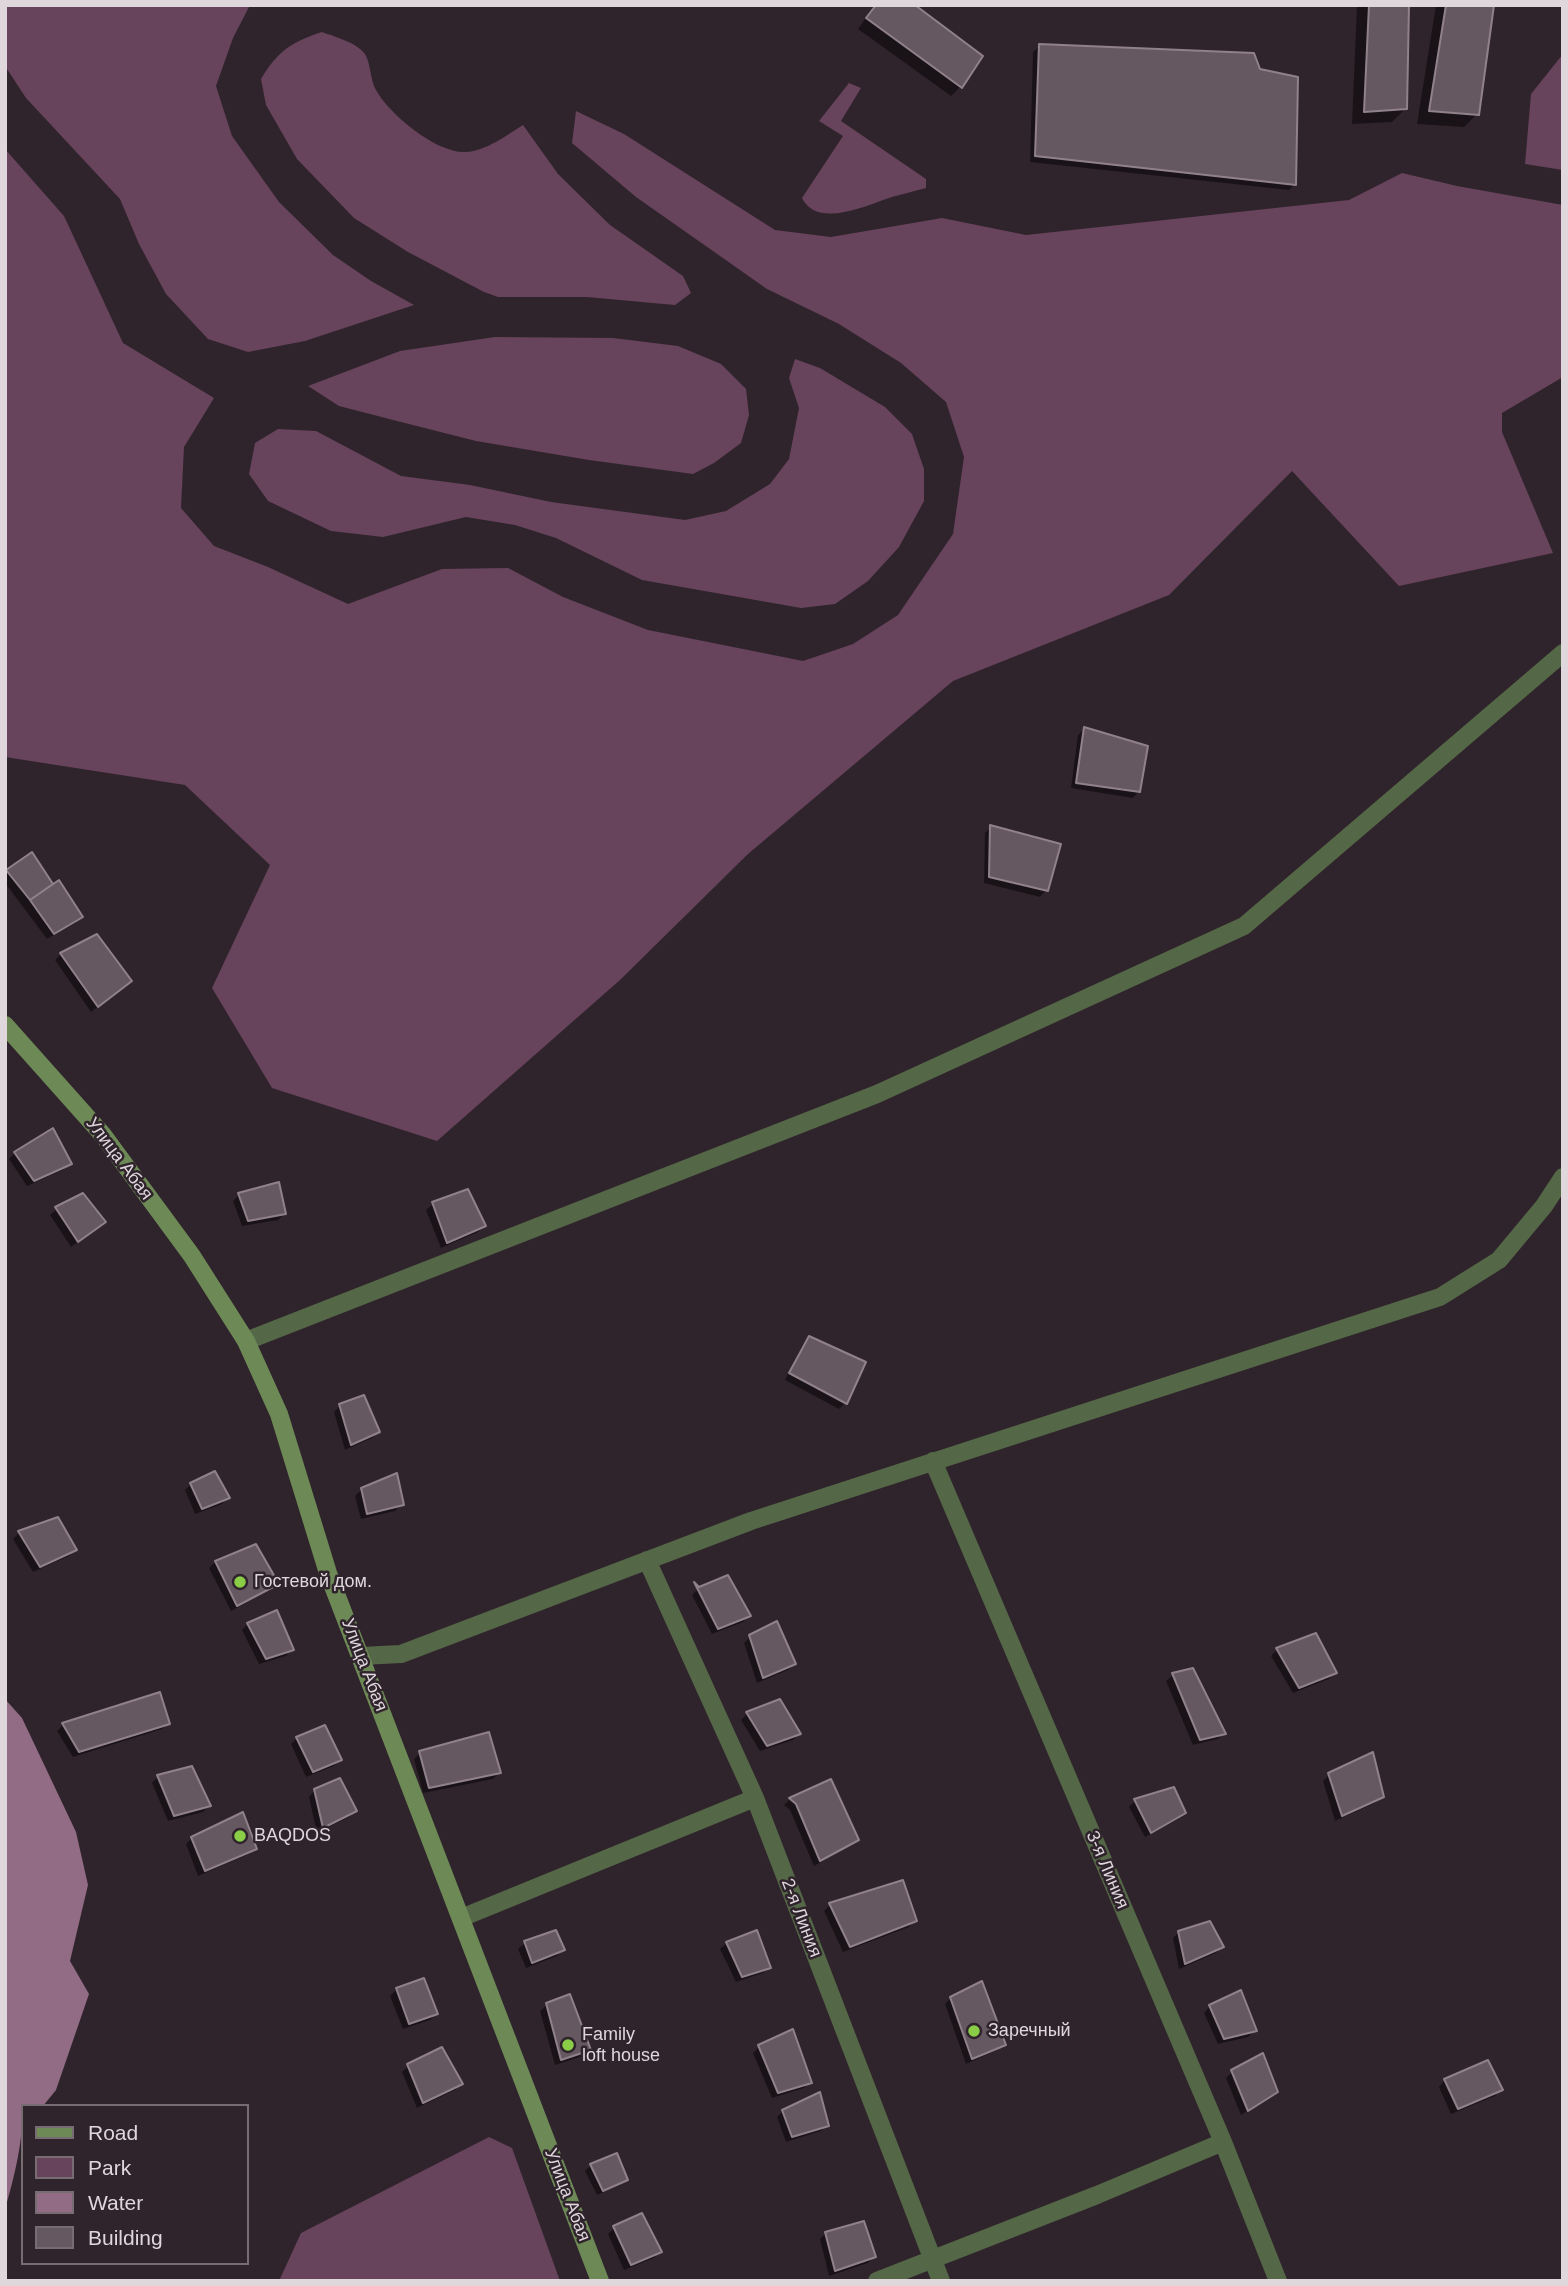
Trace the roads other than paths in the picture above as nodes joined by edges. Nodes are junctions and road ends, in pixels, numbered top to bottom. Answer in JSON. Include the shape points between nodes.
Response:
{"nodes":[{"id":1,"x":1563,"y":653,"type":"edge"},
{"id":2,"x":5,"y":1025,"type":"edge"},
{"id":3,"x":1563,"y":1177,"type":"edge"},
{"id":4,"x":246,"y":1341,"type":"junction"},
{"id":5,"x":933,"y":1461,"type":"junction"},
{"id":6,"x":647,"y":1560,"type":"junction"},
{"id":7,"x":360,"y":1656,"type":"junction"},
{"id":8,"x":755,"y":1798,"type":"junction"},
{"id":9,"x":461,"y":1917,"type":"junction"},
{"id":10,"x":1223,"y":2142,"type":"junction"},
{"id":11,"x":933,"y":2259,"type":"junction"},
{"id":12,"x":600,"y":2281,"type":"edge"},
{"id":13,"x":877,"y":2281,"type":"edge"},
{"id":14,"x":941,"y":2281,"type":"edge"},
{"id":15,"x":1278,"y":2281,"type":"edge"}],
"edges":[{"from":1,"to":4,"type":"street","via":[[1244,926],[877,1094]]},
{"from":2,"to":4,"type":"street","name":"Улица Абая","via":[[103,1135]]},
{"from":3,"to":5,"type":"street","via":[[1499,1260],[1440,1297]]},
{"from":4,"to":7,"type":"street","name":"Улица Абая","via":[[279,1414],[328,1573]]},
{"from":5,"to":6,"type":"street"},
{"from":5,"to":10,"type":"street","name":"3-я Линия"},
{"from":6,"to":7,"type":"street","via":[[401,1654]]},
{"from":6,"to":8,"type":"street","name":"2-я Линия"},
{"from":7,"to":9,"type":"street","name":"Улица Абая"},
{"from":8,"to":9,"type":"street"},
{"from":8,"to":11,"type":"street","name":"2-я Линия"},
{"from":9,"to":12,"type":"street","name":"Улица Абая"},
{"from":10,"to":11,"type":"street"},
{"from":10,"to":15,"type":"street","name":"3-я Линия"},
{"from":11,"to":13,"type":"street"},
{"from":11,"to":14,"type":"street","name":"2-я Линия"}]}
